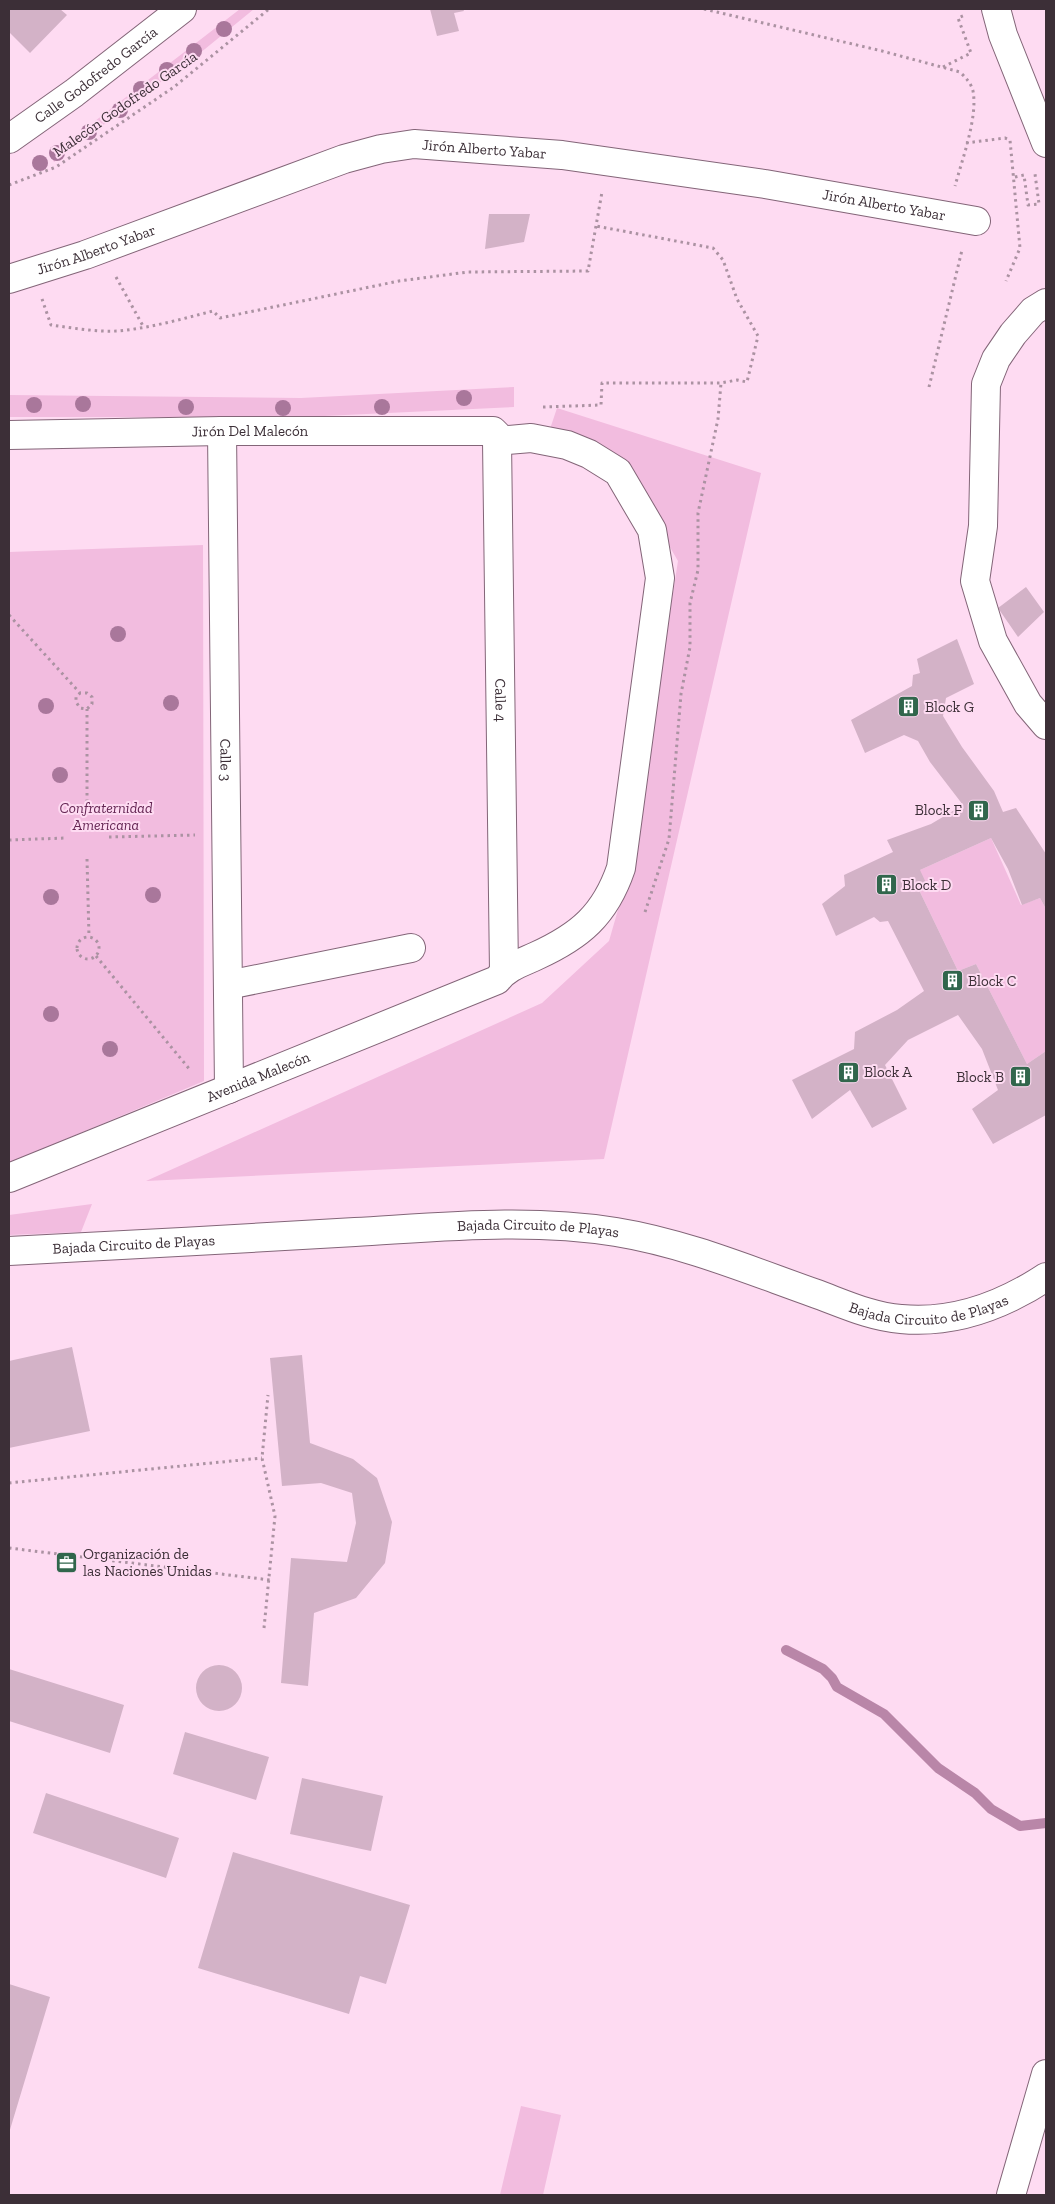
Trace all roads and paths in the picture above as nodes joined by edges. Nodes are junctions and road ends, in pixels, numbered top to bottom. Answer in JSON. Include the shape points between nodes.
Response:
{"nodes":[{"id":1,"x":182,"y":9,"type":"edge"},
{"id":2,"x":269,"y":9,"type":"edge"},
{"id":3,"x":704,"y":9,"type":"edge"},
{"id":4,"x":985,"y":10,"type":"edge"},
{"id":5,"x":943,"y":67,"type":"junction"},
{"id":6,"x":9,"y":139,"type":"edge"},
{"id":7,"x":966,"y":143,"type":"junction"},
{"id":8,"x":1046,"y":143,"type":"edge"},
{"id":9,"x":606,"y":161,"type":"junction"},
{"id":10,"x":1041,"y":170,"type":"dead end"},
{"id":11,"x":1015,"y":177,"type":"junction"},
{"id":12,"x":9,"y":185,"type":"edge"},
{"id":13,"x":948,"y":216,"type":"junction"},
{"id":14,"x":596,"y":226,"type":"junction"},
{"id":15,"x":969,"y":232,"type":"joint"},
{"id":16,"x":100,"y":250,"type":"junction"},
{"id":17,"x":21,"y":276,"type":"edge"},
{"id":18,"x":1006,"y":281,"type":"dead end"},
{"id":19,"x":1046,"y":303,"type":"edge"},
{"id":20,"x":143,"y":326,"type":"junction"},
{"id":21,"x":721,"y":383,"type":"junction"},
{"id":22,"x":928,"y":386,"type":"dead end"},
{"id":23,"x":535,"y":407,"type":"dead end"},
{"id":24,"x":222,"y":431,"type":"junction"},
{"id":25,"x":9,"y":435,"type":"edge"},
{"id":26,"x":495,"y":436,"type":"junction"},
{"id":27,"x":9,"y":615,"type":"edge"},
{"id":28,"x":80,"y":693,"type":"junction"},
{"id":29,"x":87,"y":709,"type":"junction"},
{"id":30,"x":1046,"y":725,"type":"edge"},
{"id":31,"x":87,"y":815,"type":"dead end"},
{"id":32,"x":225,"y":835,"type":"junction"},
{"id":33,"x":109,"y":837,"type":"dead end"},
{"id":34,"x":66,"y":838,"type":"dead end"},
{"id":35,"x":9,"y":840,"type":"edge"},
{"id":36,"x":87,"y":859,"type":"dead end"},
{"id":37,"x":645,"y":912,"type":"dead end"},
{"id":38,"x":89,"y":937,"type":"junction"},
{"id":39,"x":411,"y":948,"type":"dead end"},
{"id":40,"x":96,"y":956,"type":"junction"},
{"id":41,"x":504,"y":971,"type":"junction"},
{"id":42,"x":228,"y":985,"type":"junction"},
{"id":43,"x":220,"y":1093,"type":"junction"},
{"id":44,"x":9,"y":1178,"type":"edge"},
{"id":45,"x":9,"y":1251,"type":"edge"},
{"id":46,"x":1046,"y":1277,"type":"edge"},
{"id":47,"x":268,"y":1395,"type":"dead end"},
{"id":48,"x":262,"y":1458,"type":"junction"},
{"id":49,"x":9,"y":1484,"type":"edge"},
{"id":50,"x":9,"y":1548,"type":"edge"},
{"id":51,"x":270,"y":1580,"type":"junction"},
{"id":52,"x":264,"y":1628,"type":"dead end"},
{"id":53,"x":1046,"y":2074,"type":"edge"},
{"id":54,"x":1010,"y":2195,"type":"edge"}],
"edges":[{"from":1,"to":6,"type":"main road","name":"Calle Godofredo García"},
{"from":2,"to":12,"type":"path","name":"Malecón Godofredo García","via":[[174,87],[56,167]]},
{"from":3,"to":5,"type":"path"},
{"from":4,"to":5,"type":"path","via":[[958,18],[971,53]]},
{"from":4,"to":8,"type":"main road","via":[[1003,35]]},
{"from":5,"to":7,"type":"path","via":[[960,72],[973,91],[974,107]]},
{"from":7,"to":11,"type":"path","via":[[1010,140]]},
{"from":7,"to":13,"type":"path"},
{"from":9,"to":13,"type":"main road","name":"Jirón Alberto Yabar","via":[[765,184]]},
{"from":9,"to":14,"type":"path"},
{"from":9,"to":16,"type":"main road","name":"Jirón Alberto Yabar","via":[[488,148],[414,144],[381,149],[274,183]]},
{"from":10,"to":11,"type":"path","via":[[1035,174],[1039,204],[1028,205],[1024,175]]},
{"from":11,"to":18,"type":"path","via":[[1020,248]]},
{"from":13,"to":15,"type":"main road","name":"Jirón Alberto Yabar"},
{"from":14,"to":20,"type":"path","via":[[588,271],[468,272],[399,281],[220,318],[214,311]]},
{"from":14,"to":21,"type":"path","via":[[700,244],[713,248],[718,254],[729,273],[737,299],[758,336],[747,382]]},
{"from":15,"to":22,"type":"path"},
{"from":16,"to":17,"type":"main road","name":"Jirón Alberto Yabar"},
{"from":16,"to":20,"type":"path"},
{"from":17,"to":20,"type":"path","via":[[51,325],[117,331]]},
{"from":19,"to":30,"type":"main road","via":[[1033,311],[1013,334],[996,359],[986,384],[983,526],[974,581],[994,641],[1028,704]]},
{"from":21,"to":23,"type":"path","via":[[602,383],[601,405]]},
{"from":21,"to":37,"type":"path","via":[[718,419],[698,513],[698,570],[690,603],[690,646],[681,694],[670,832]]},
{"from":24,"to":25,"type":"main road","name":"Jirón Del Malecón"},
{"from":24,"to":26,"type":"main road","name":"Jirón Del Malecón"},
{"from":24,"to":32,"type":"main road","name":"Calle 3"},
{"from":26,"to":41,"type":"main road","name":"Calle 4"},
{"from":26,"to":41,"type":"main road","name":"Jirón Del Malecón","via":[[567,445],[618,472],[652,530],[660,578],[620,868],[613,891],[605,905],[580,930]]},
{"from":27,"to":28,"type":"path"},
{"from":28,"to":29,"type":"path","via":[[76,702],[80,708]]},
{"from":28,"to":29,"type":"path","via":[[92,697],[92,704]]},
{"from":29,"to":31,"type":"path"},
{"from":32,"to":33,"type":"path"},
{"from":32,"to":42,"type":"main road","name":"Calle 3"},
{"from":34,"to":35,"type":"path"},
{"from":36,"to":38,"type":"path"},
{"from":38,"to":40,"type":"path","via":[[98,945]]},
{"from":38,"to":40,"type":"path","via":[[82,939],[78,953],[90,960]]},
{"from":39,"to":42,"type":"main road"},
{"from":40,"to":43,"type":"path"},
{"from":41,"to":43,"type":"main road","name":"Avenida Malecón","via":[[497,980]]},
{"from":42,"to":43,"type":"main road","name":"Calle 3"},
{"from":43,"to":44,"type":"main road","name":"Avenida Malecón"},
{"from":45,"to":46,"type":"main road","name":"Bajada Circuito de Playas","via":[[489,1225],[585,1228],[627,1234],[681,1248],[863,1311],[902,1319],[930,1319],[980,1311]]},
{"from":47,"to":48,"type":"path"},
{"from":48,"to":49,"type":"path"},
{"from":48,"to":51,"type":"path","via":[[275,1516]]},
{"from":50,"to":51,"type":"path"},
{"from":51,"to":52,"type":"path"},
{"from":53,"to":54,"type":"main road"}]}
